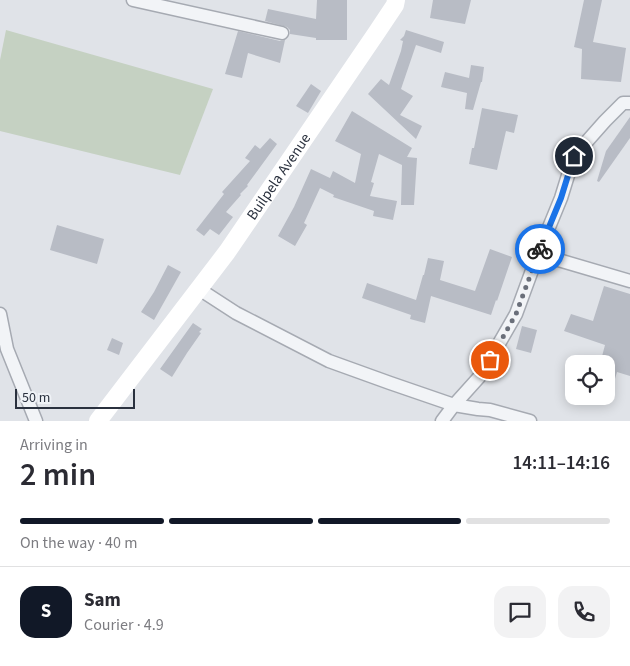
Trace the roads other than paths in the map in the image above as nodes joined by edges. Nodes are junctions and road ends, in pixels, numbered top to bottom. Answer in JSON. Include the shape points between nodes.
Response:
{"nodes":[{"id":1,"x":132,"y":0,"type":"edge"},
{"id":2,"x":396,"y":0,"type":"edge"},
{"id":3,"x":282,"y":32,"type":"dead end"},
{"id":4,"x":630,"y":103,"type":"edge"},
{"id":5,"x":538,"y":254,"type":"junction"},
{"id":6,"x":630,"y":280,"type":"edge"},
{"id":7,"x":199,"y":289,"type":"junction"},
{"id":8,"x":0,"y":314,"type":"edge"},
{"id":9,"x":454,"y":405,"type":"junction"},
{"id":10,"x":36,"y":421,"type":"edge"},
{"id":11,"x":98,"y":421,"type":"edge"},
{"id":12,"x":442,"y":421,"type":"edge"},
{"id":13,"x":530,"y":421,"type":"edge"}],
"edges":[{"from":1,"to":3,"type":"street"},
{"from":2,"to":7,"type":"street","name":"Builpela Avenue"},
{"from":4,"to":5,"type":"street","via":[[623,103],[574,156]]},
{"from":5,"to":6,"type":"street"},
{"from":5,"to":9,"type":"street","via":[[504,337],[481,375]]},
{"from":7,"to":9,"type":"street","via":[[236,313],[329,361]]},
{"from":7,"to":11,"type":"street","name":"Builpela Avenue"},
{"from":8,"to":10,"type":"street","via":[[7,349]]},
{"from":9,"to":12,"type":"street"},
{"from":9,"to":13,"type":"street","via":[[490,410]]}]}
